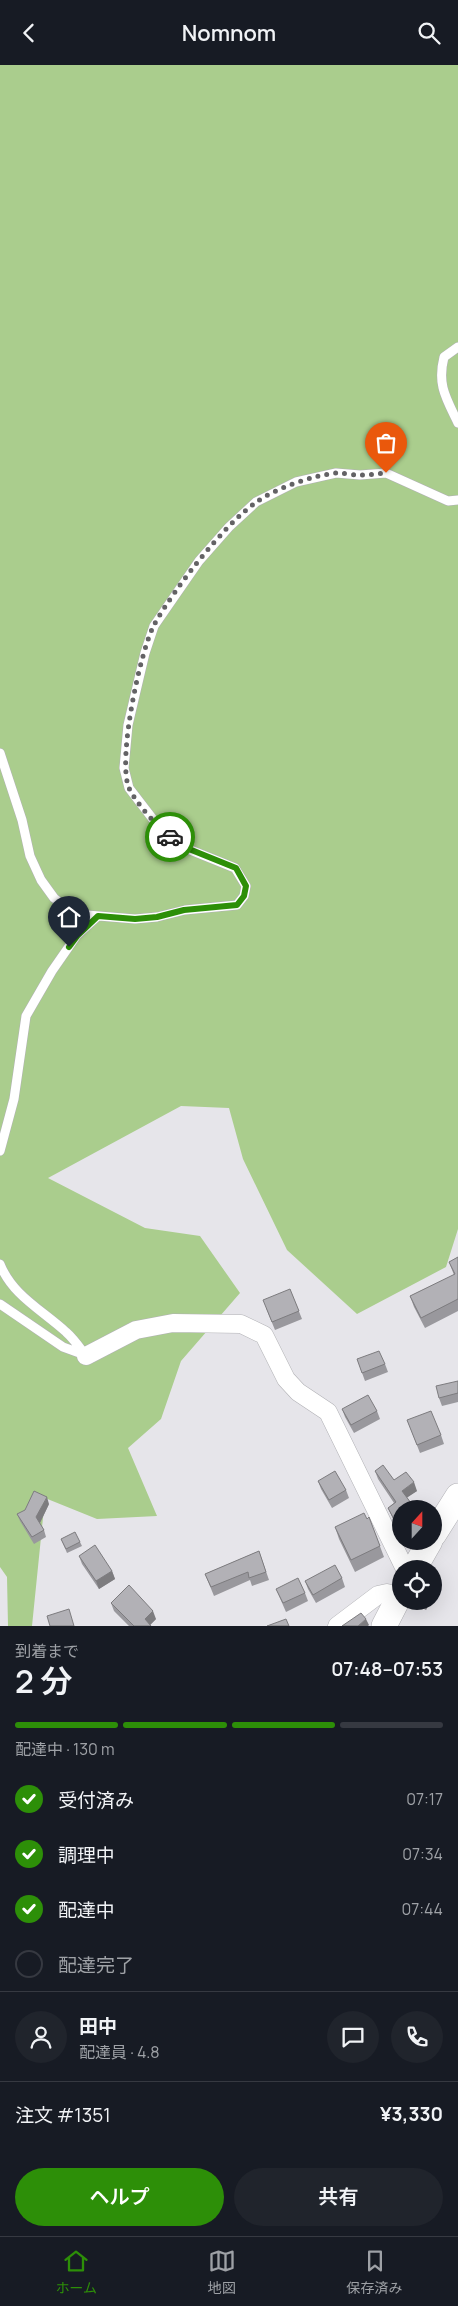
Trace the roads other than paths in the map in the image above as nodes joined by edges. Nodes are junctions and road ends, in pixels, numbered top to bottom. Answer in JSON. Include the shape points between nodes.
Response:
{"nodes":[{"id":1,"x":458,"y":347,"type":"edge"},
{"id":2,"x":458,"y":423,"type":"edge"},
{"id":3,"x":458,"y":500,"type":"edge"},
{"id":4,"x":0,"y":753,"type":"edge"},
{"id":5,"x":98,"y":916,"type":"junction"},
{"id":6,"x":0,"y":1151,"type":"edge"},
{"id":7,"x":0,"y":1264,"type":"edge"},
{"id":8,"x":0,"y":1304,"type":"edge"},
{"id":9,"x":86,"y":1356,"type":"junction"},
{"id":10,"x":458,"y":1496,"type":"edge"},
{"id":11,"x":442,"y":1521,"type":"edge"},
{"id":12,"x":401,"y":1560,"type":"edge"},
{"id":13,"x":392,"y":1594,"type":"edge"},
{"id":14,"x":392,"y":1610,"type":"edge"},
{"id":15,"x":337,"y":1626,"type":"edge"},
{"id":16,"x":384,"y":1626,"type":"edge"}],
"edges":[{"from":1,"to":2,"type":"lane","via":[[444,357],[440,385]]},
{"from":3,"to":5,"type":"lane","via":[[448,501],[386,473],[336,473],[296,482],[256,502],[223,534],[154,626],[128,725],[124,769],[129,788],[158,827],[184,847],[236,868],[246,886],[244,896],[237,905],[184,910],[157,917]]},
{"from":4,"to":5,"type":"lane","via":[[30,856],[41,880],[54,898],[75,913]]},
{"from":5,"to":6,"type":"lane","via":[[72,942],[26,1016],[14,1099]]},
{"from":7,"to":9,"type":"lane","via":[[6,1279],[25,1299],[68,1333]]},
{"from":8,"to":9,"type":"lane","via":[[63,1347]]},
{"from":9,"to":12,"type":"street","via":[[136,1330],[173,1323],[241,1324],[264,1335],[286,1379],[298,1392],[328,1412]]},
{"from":10,"to":11,"type":"main road"},
{"from":13,"to":15,"type":"street","via":[[378,1595]]},
{"from":14,"to":16,"type":"main road"}]}
